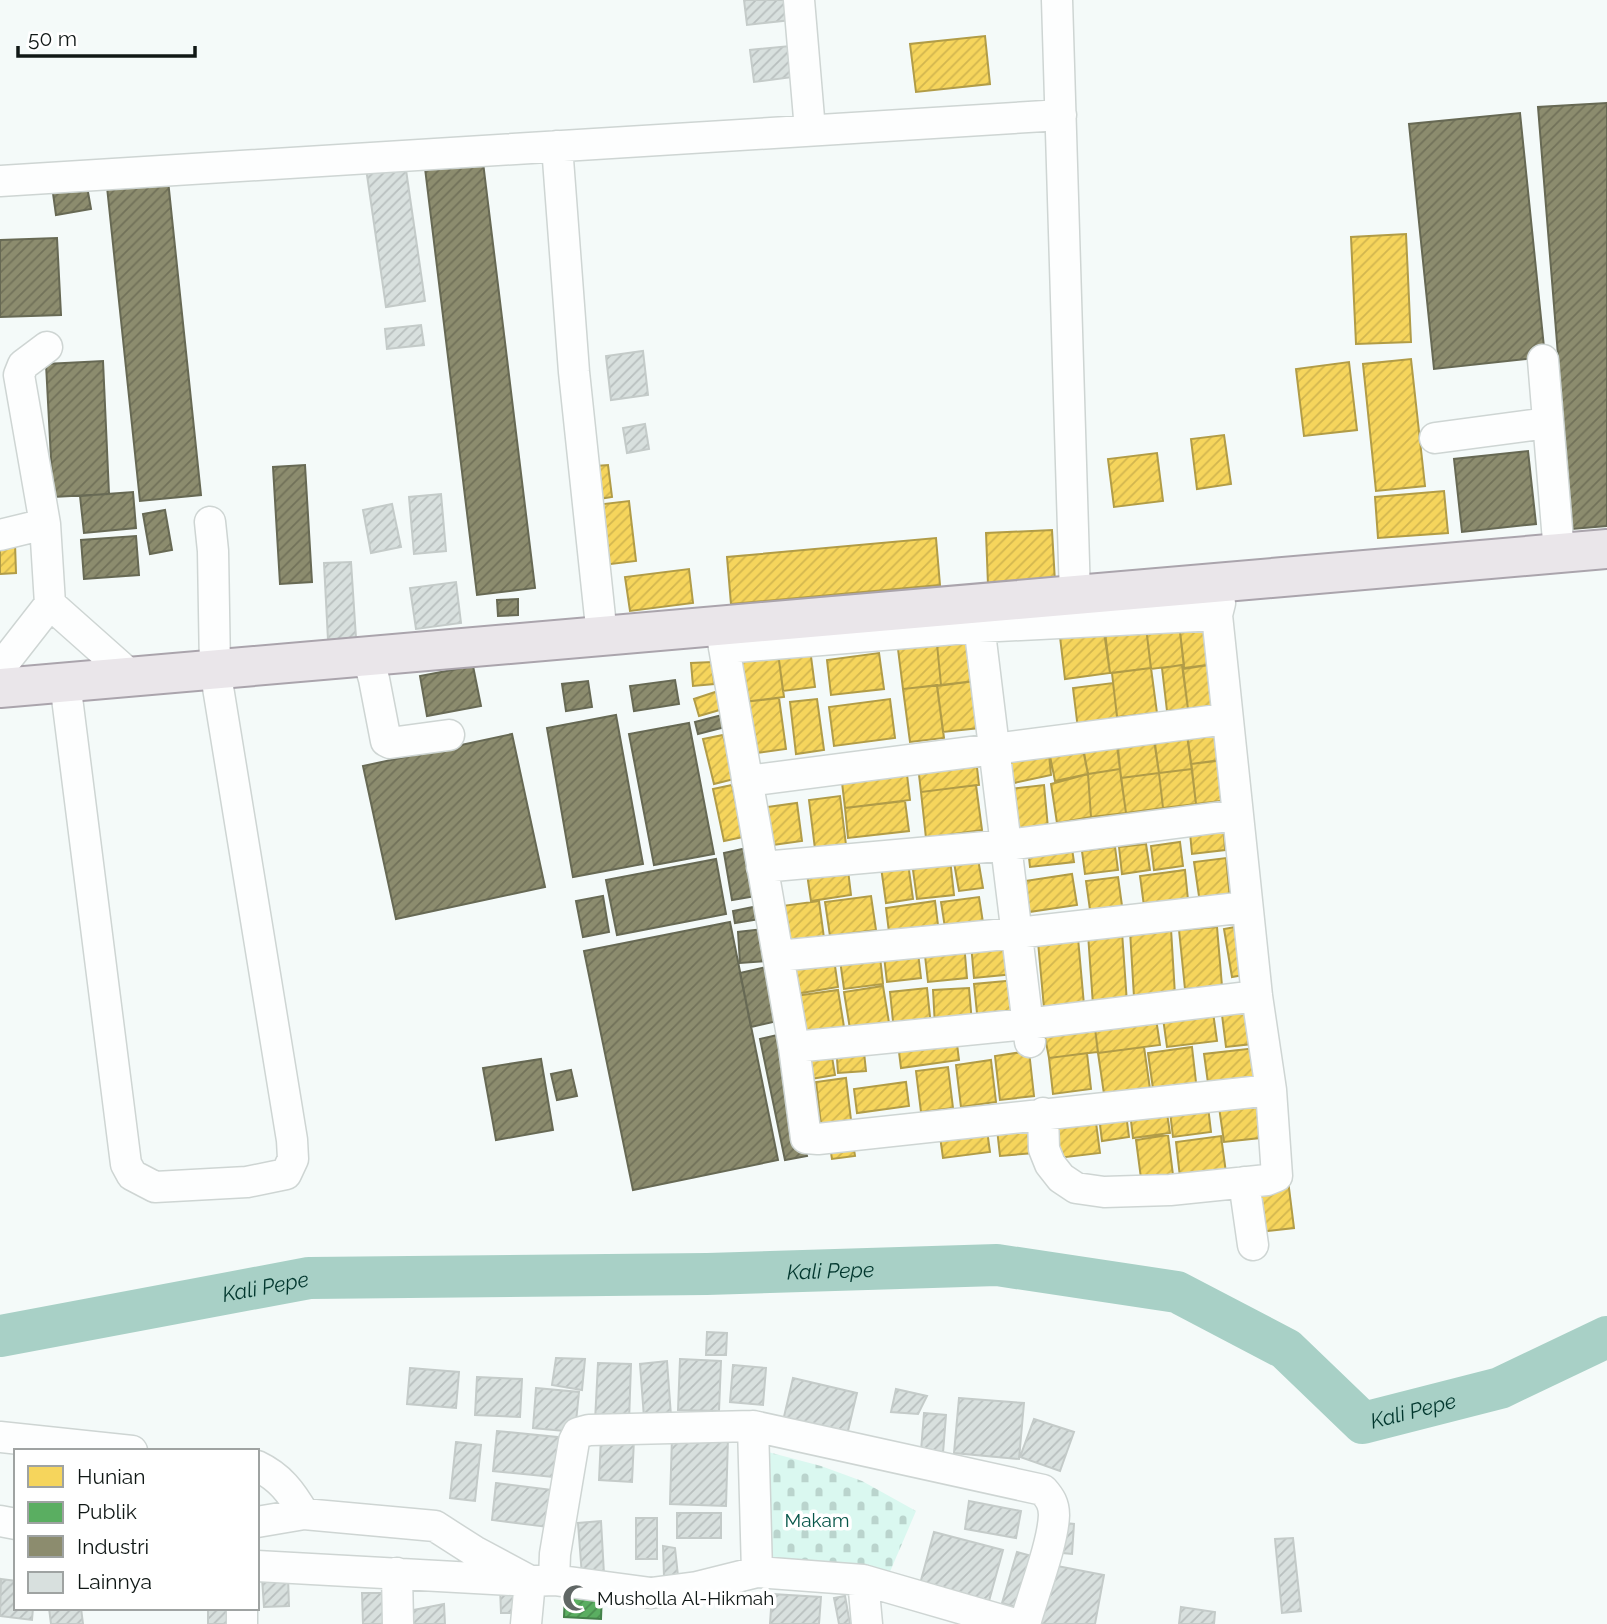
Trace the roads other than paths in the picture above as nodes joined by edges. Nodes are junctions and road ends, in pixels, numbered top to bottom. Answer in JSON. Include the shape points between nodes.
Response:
{"nodes":[{"id":1,"x":799,"y":0,"type":"edge"},
{"id":2,"x":1057,"y":0,"type":"edge"},
{"id":3,"x":1061,"y":115,"type":"junction"},
{"id":4,"x":810,"y":130,"type":"junction"},
{"id":5,"x":557,"y":146,"type":"junction"},
{"id":6,"x":0,"y":181,"type":"edge"},
{"id":7,"x":47,"y":346,"type":"dead end"},
{"id":8,"x":1544,"y":360,"type":"dead end"},
{"id":9,"x":1548,"y":423,"type":"junction"},
{"id":10,"x":1435,"y":438,"type":"dead end"},
{"id":11,"x":210,"y":522,"type":"dead end"},
{"id":12,"x":45,"y":524,"type":"junction"},
{"id":13,"x":0,"y":534,"type":"edge"},
{"id":14,"x":1607,"y":549,"type":"edge"},
{"id":15,"x":1559,"y":553,"type":"junction"},
{"id":16,"x":1075,"y":596,"type":"junction"},
{"id":17,"x":50,"y":604,"type":"junction"},
{"id":18,"x":978,"y":616,"type":"junction"},
{"id":19,"x":602,"y":636,"type":"junction"},
{"id":20,"x":367,"y":656,"type":"junction"},
{"id":21,"x":0,"y":668,"type":"edge"},
{"id":22,"x":215,"y":669,"type":"junction"},
{"id":23,"x":131,"y":676,"type":"junction"},
{"id":24,"x":65,"y":682,"type":"junction"},
{"id":25,"x":0,"y":688,"type":"edge"},
{"id":26,"x":1226,"y":719,"type":"junction"},
{"id":27,"x":449,"y":735,"type":"dead end"},
{"id":28,"x":995,"y":749,"type":"junction"},
{"id":29,"x":747,"y":781,"type":"junction"},
{"id":30,"x":1237,"y":815,"type":"junction"},
{"id":31,"x":1008,"y":845,"type":"junction"},
{"id":32,"x":762,"y":867,"type":"junction"},
{"id":33,"x":1247,"y":907,"type":"junction"},
{"id":34,"x":1016,"y":933,"type":"junction"},
{"id":35,"x":778,"y":956,"type":"junction"},
{"id":36,"x":1256,"y":996,"type":"junction"},
{"id":37,"x":1029,"y":1034,"type":"junction"},
{"id":38,"x":794,"y":1048,"type":"junction"},
{"id":39,"x":1271,"y":1090,"type":"junction"},
{"id":40,"x":1043,"y":1113,"type":"junction"},
{"id":41,"x":1244,"y":1182,"type":"junction"},
{"id":42,"x":1253,"y":1245,"type":"dead end"},
{"id":43,"x":753,"y":1426,"type":"junction"},
{"id":44,"x":0,"y":1437,"type":"edge"},
{"id":45,"x":113,"y":1449,"type":"edge"},
{"id":46,"x":259,"y":1467,"type":"edge"},
{"id":47,"x":304,"y":1514,"type":"junction"},
{"id":48,"x":259,"y":1522,"type":"edge"},
{"id":49,"x":259,"y":1566,"type":"edge"},
{"id":50,"x":757,"y":1572,"type":"junction"},
{"id":51,"x":397,"y":1573,"type":"junction"},
{"id":52,"x":863,"y":1580,"type":"junction"},
{"id":53,"x":542,"y":1581,"type":"junction"},
{"id":54,"x":398,"y":1624,"type":"edge"},
{"id":55,"x":526,"y":1624,"type":"edge"},
{"id":56,"x":867,"y":1624,"type":"edge"},
{"id":57,"x":1015,"y":1624,"type":"edge"},
{"id":58,"x":1025,"y":1624,"type":"edge"}],
"edges":[{"from":1,"to":4,"type":"street"},
{"from":2,"to":3,"type":"street"},
{"from":3,"to":4,"type":"street"},
{"from":3,"to":16,"type":"street"},
{"from":4,"to":5,"type":"street"},
{"from":5,"to":6,"type":"street"},
{"from":5,"to":19,"type":"street","via":[[574,372]]},
{"from":7,"to":12,"type":"street","via":[[23,365],[19,375]]},
{"from":8,"to":9,"type":"street"},
{"from":9,"to":10,"type":"street"},
{"from":9,"to":15,"type":"street"},
{"from":11,"to":22,"type":"street"},
{"from":12,"to":13,"type":"street"},
{"from":12,"to":17,"type":"street"},
{"from":14,"to":15,"type":"main road"},
{"from":15,"to":16,"type":"main road"},
{"from":16,"to":18,"type":"main road"},
{"from":17,"to":21,"type":"street"},
{"from":17,"to":23,"type":"street"},
{"from":18,"to":19,"type":"main road"},
{"from":18,"to":26,"type":"street","via":[[1218,609]]},
{"from":18,"to":28,"type":"street"},
{"from":18,"to":29,"type":"street","via":[[723,642]]},
{"from":19,"to":20,"type":"main road"},
{"from":20,"to":22,"type":"main road"},
{"from":20,"to":27,"type":"street","via":[[386,741]]},
{"from":22,"to":23,"type":"main road"},
{"from":22,"to":24,"type":"street","via":[[292,1140],[293,1158],[286,1174],[247,1182],[155,1187],[132,1175],[126,1164]]},
{"from":23,"to":24,"type":"main road"},
{"from":24,"to":25,"type":"main road"},
{"from":26,"to":28,"type":"street"},
{"from":26,"to":30,"type":"street"},
{"from":28,"to":29,"type":"street"},
{"from":28,"to":31,"type":"street"},
{"from":29,"to":32,"type":"street"},
{"from":30,"to":31,"type":"street"},
{"from":30,"to":33,"type":"street"},
{"from":31,"to":32,"type":"street"},
{"from":31,"to":34,"type":"street"},
{"from":32,"to":35,"type":"street"},
{"from":33,"to":34,"type":"street"},
{"from":33,"to":36,"type":"street"},
{"from":34,"to":35,"type":"street"},
{"from":34,"to":37,"type":"street"},
{"from":35,"to":38,"type":"street"},
{"from":36,"to":37,"type":"street"},
{"from":36,"to":39,"type":"street"},
{"from":37,"to":38,"type":"street"},
{"from":38,"to":40,"type":"street","via":[[805,1134],[810,1139]]},
{"from":39,"to":40,"type":"street"},
{"from":39,"to":41,"type":"street","via":[[1277,1176]]},
{"from":40,"to":41,"type":"street","via":[[1044,1149],[1050,1164],[1076,1188],[1170,1190]]},
{"from":41,"to":42,"type":"street"},
{"from":43,"to":50,"type":"street"},
{"from":43,"to":53,"type":"street","via":[[578,1433],[555,1554]]},
{"from":43,"to":58,"type":"street","via":[[1043,1490],[1054,1514]]},
{"from":44,"to":45,"type":"street"},
{"from":46,"to":47,"type":"street","via":[[275,1474]]},
{"from":47,"to":48,"type":"street"},
{"from":47,"to":53,"type":"street","via":[[435,1526],[474,1551]]},
{"from":49,"to":51,"type":"street"},
{"from":50,"to":52,"type":"street"},
{"from":50,"to":53,"type":"street","via":[[651,1593]]},
{"from":51,"to":53,"type":"street"},
{"from":51,"to":54,"type":"street"},
{"from":52,"to":56,"type":"street"},
{"from":52,"to":57,"type":"street"},
{"from":53,"to":55,"type":"street"}]}
